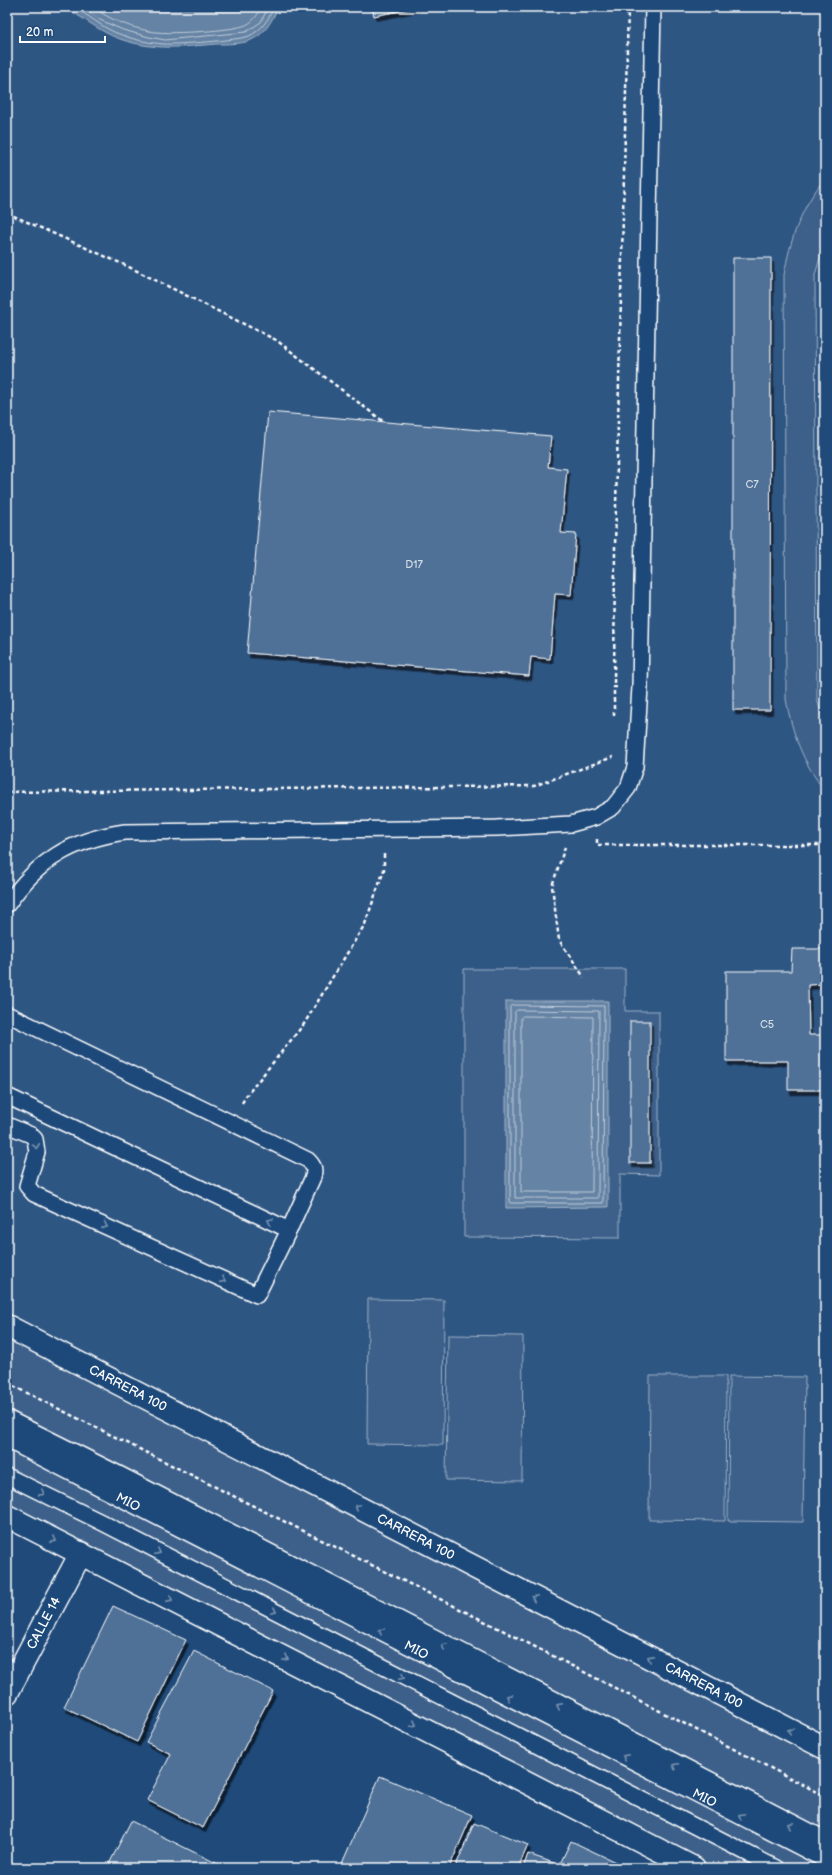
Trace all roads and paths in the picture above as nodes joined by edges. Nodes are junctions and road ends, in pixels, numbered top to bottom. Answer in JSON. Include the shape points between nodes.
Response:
{"nodes":[{"id":1,"x":628,"y":7,"type":"edge"},
{"id":2,"x":653,"y":7,"type":"edge"},
{"id":3,"x":7,"y":213,"type":"edge"},
{"id":4,"x":384,"y":422,"type":"dead end"},
{"id":5,"x":614,"y":687,"type":"junction"},
{"id":6,"x":640,"y":687,"type":"junction"},
{"id":7,"x":614,"y":718,"type":"dead end"},
{"id":8,"x":614,"y":750,"type":"dead end"},
{"id":9,"x":7,"y":792,"type":"edge"},
{"id":10,"x":596,"y":817,"type":"junction"},
{"id":11,"x":384,"y":829,"type":"junction"},
{"id":12,"x":825,"y":845,"type":"edge"},
{"id":13,"x":7,"y":905,"type":"edge"},
{"id":14,"x":584,"y":977,"type":"dead end"},
{"id":15,"x":7,"y":1014,"type":"edge"},
{"id":16,"x":7,"y":1096,"type":"edge"},
{"id":17,"x":231,"y":1123,"type":"junction"},
{"id":18,"x":7,"y":1125,"type":"edge"},
{"id":19,"x":289,"y":1230,"type":"junction"},
{"id":20,"x":7,"y":1326,"type":"edge"},
{"id":21,"x":7,"y":1383,"type":"edge"},
{"id":22,"x":7,"y":1422,"type":"edge"},
{"id":23,"x":7,"y":1440,"type":"edge"},
{"id":24,"x":7,"y":1476,"type":"edge"},
{"id":25,"x":7,"y":1516,"type":"edge"},
{"id":26,"x":81,"y":1553,"type":"junction"},
{"id":27,"x":7,"y":1693,"type":"edge"},
{"id":28,"x":825,"y":1748,"type":"edge"},
{"id":29,"x":825,"y":1796,"type":"edge"},
{"id":30,"x":825,"y":1843,"type":"edge"},
{"id":31,"x":825,"y":1860,"type":"edge"},
{"id":32,"x":694,"y":1868,"type":"edge"},
{"id":33,"x":776,"y":1868,"type":"edge"}],
"edges":[{"from":1,"to":5,"type":"path"},
{"from":2,"to":6,"type":"lane"},
{"from":3,"to":4,"type":"path","via":[[127,266],[276,340]]},
{"from":5,"to":6,"type":"path"},
{"from":5,"to":7,"type":"path"},
{"from":6,"to":10,"type":"lane","via":[[635,767],[628,788],[613,807]]},
{"from":8,"to":9,"type":"path","via":[[614,757],[534,786]]},
{"from":10,"to":11,"type":"lane","via":[[570,824]]},
{"from":10,"to":12,"type":"path","via":[[597,845]]},
{"from":10,"to":14,"type":"path","via":[[567,840],[552,886],[559,940]]},
{"from":11,"to":13,"type":"lane","via":[[125,832],[102,835],[79,842],[38,867]]},
{"from":11,"to":17,"type":"path","via":[[384,870],[365,924],[304,1024],[246,1096]]},
{"from":15,"to":17,"type":"lane"},
{"from":19,"to":16,"type":"lane","one_way":true},
{"from":17,"to":19,"type":"lane","via":[[308,1160],[313,1165],[313,1177]]},
{"from":18,"to":19,"type":"lane","one_way":true,"via":[[35,1139],[37,1152],[27,1186],[34,1194],[257,1295]]},
{"from":28,"to":20,"type":"main road","name":"CARRERA 100","one_way":true},
{"from":21,"to":29,"type":"path","via":[[512,1635]]},
{"from":30,"to":22,"type":"main road","one_way":true},
{"from":31,"to":23,"type":"lane","name":"MIO","one_way":true},
{"from":24,"to":33,"type":"lane","one_way":true},
{"from":25,"to":26,"type":"main road","one_way":true},
{"from":26,"to":27,"type":"main road","name":"CALLE 14"},
{"from":26,"to":32,"type":"main road","one_way":true}]}
